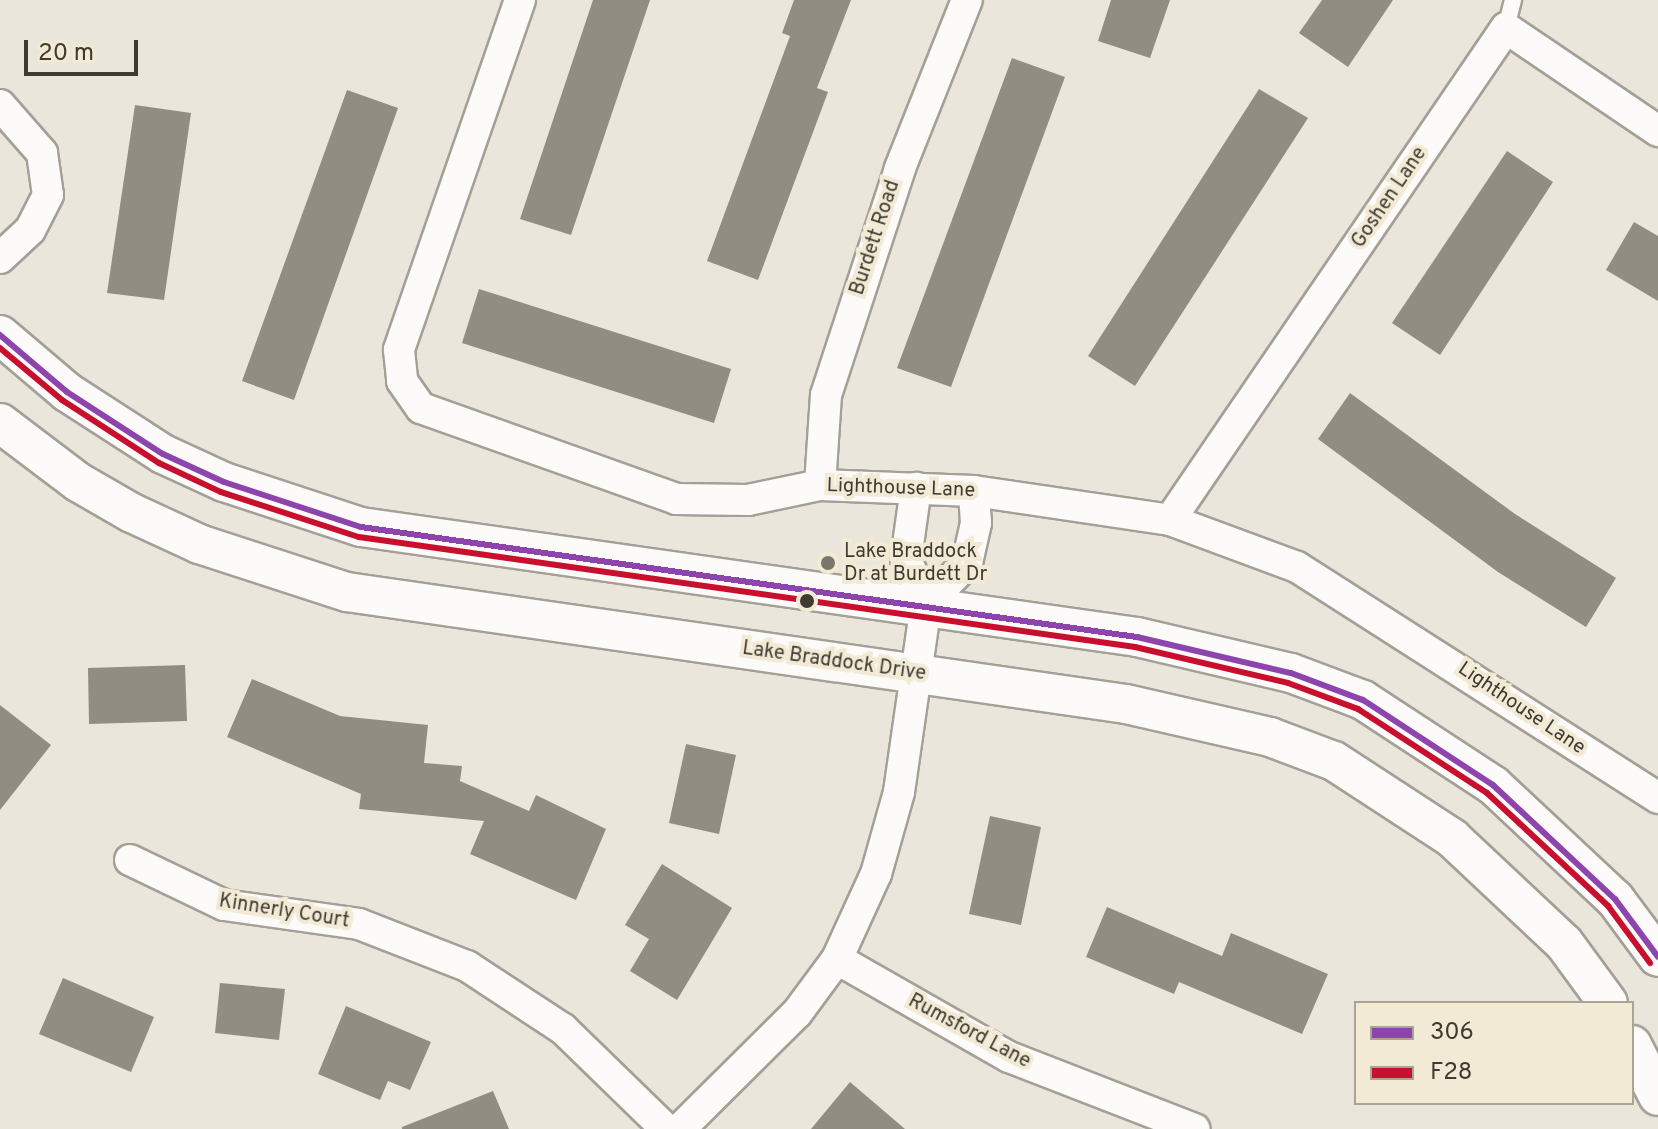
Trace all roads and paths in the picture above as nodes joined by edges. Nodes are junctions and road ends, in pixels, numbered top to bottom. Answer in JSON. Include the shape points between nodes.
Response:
{"nodes":[{"id":1,"x":520,"y":0,"type":"edge"},
{"id":2,"x":967,"y":0,"type":"edge"},
{"id":3,"x":1510,"y":14,"type":"edge"},
{"id":4,"x":0,"y":105,"type":"edge"},
{"id":5,"x":1658,"y":131,"type":"edge"},
{"id":6,"x":0,"y":258,"type":"edge"},
{"id":7,"x":0,"y":335,"type":"edge"},
{"id":8,"x":0,"y":423,"type":"edge"},
{"id":9,"x":820,"y":485,"type":"junction"},
{"id":10,"x":916,"y":488,"type":"junction"},
{"id":11,"x":974,"y":491,"type":"junction"},
{"id":12,"x":1170,"y":520,"type":"junction"},
{"id":13,"x":926,"y":605,"type":"junction"},
{"id":14,"x":918,"y":673,"type":"junction"},
{"id":15,"x":1658,"y":798,"type":"edge"},
{"id":16,"x":130,"y":860,"type":"dead end"},
{"id":17,"x":1658,"y":957,"type":"edge"},
{"id":18,"x":837,"y":959,"type":"junction"},
{"id":19,"x":1607,"y":1001,"type":"edge"},
{"id":20,"x":1634,"y":1049,"type":"edge"},
{"id":21,"x":1658,"y":1096,"type":"edge"},
{"id":22,"x":666,"y":1129,"type":"edge"},
{"id":23,"x":680,"y":1129,"type":"edge"},
{"id":24,"x":1195,"y":1129,"type":"edge"}],
"edges":[{"from":1,"to":9,"type":"street","name":"Lighthouse Lane","via":[[399,350],[402,381],[421,408],[452,423],[676,499],[748,500]]},
{"from":2,"to":9,"type":"street","name":"Burdett Road","via":[[900,168],[826,395]]},
{"from":3,"to":5,"type":"street","name":"Goshen Lane"},
{"from":3,"to":12,"type":"street","name":"Goshen Lane"},
{"from":4,"to":6,"type":"street","via":[[42,153],[48,195],[30,230]]},
{"from":7,"to":13,"type":"street","via":[[114,426],[224,482],[299,509],[454,542]]},
{"from":8,"to":14,"type":"street","name":"Lake Braddock Drive","via":[[78,482],[132,513],[199,544],[347,592]]},
{"from":9,"to":10,"type":"street","name":"Lighthouse Lane"},
{"from":10,"to":11,"type":"street","name":"Lighthouse Lane"},
{"from":10,"to":13,"type":"street","via":[[906,559]]},
{"from":11,"to":12,"type":"street","name":"Lighthouse Lane"},
{"from":11,"to":13,"type":"street","via":[[976,523],[967,563]]},
{"from":12,"to":15,"type":"street","name":"Lighthouse Lane","via":[[1297,567]]},
{"from":13,"to":14,"type":"street"},
{"from":13,"to":17,"type":"street","via":[[1212,651],[1363,700],[1442,748],[1552,835],[1615,899]]},
{"from":14,"to":18,"type":"street","via":[[899,792],[880,861]]},
{"from":14,"to":19,"type":"street","name":"Lake Braddock Drive","via":[[1197,716],[1334,761],[1440,829],[1507,884],[1564,943]]},
{"from":16,"to":22,"type":"street","name":"Kinnerly Court","via":[[224,905],[359,924],[467,966],[563,1029]]},
{"from":18,"to":23,"type":"street","via":[[767,1048]]},
{"from":18,"to":24,"type":"street","name":"Rumsford Lane","via":[[1009,1057]]},
{"from":20,"to":21,"type":"street"}]}
